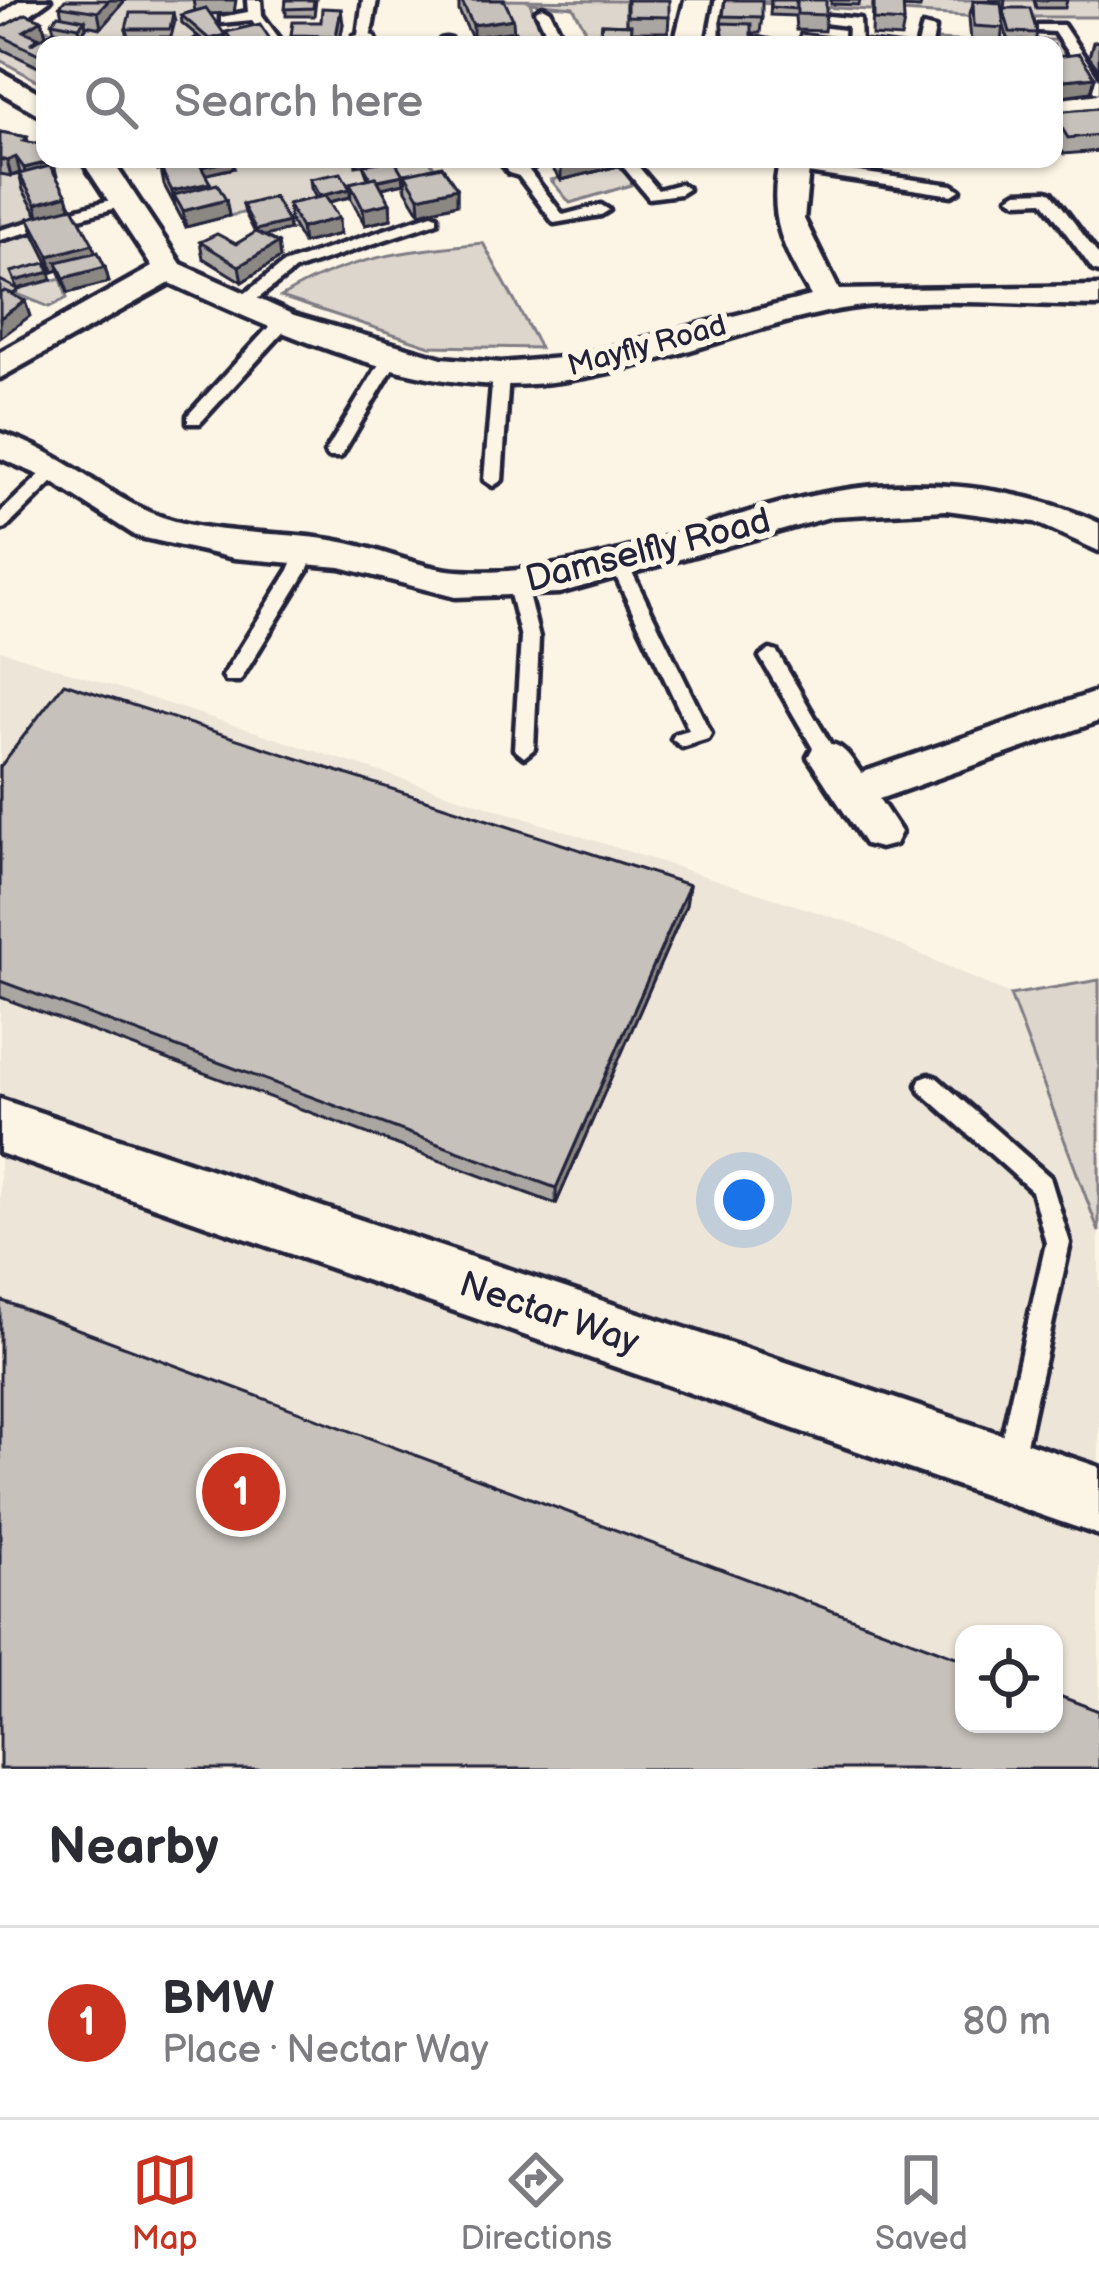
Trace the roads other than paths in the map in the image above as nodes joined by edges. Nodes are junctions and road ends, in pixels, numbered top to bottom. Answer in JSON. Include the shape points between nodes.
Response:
{"nodes":[{"id":1,"x":37,"y":0,"type":"edge"},
{"id":2,"x":370,"y":0,"type":"edge"},
{"id":3,"x":698,"y":0,"type":"edge"},
{"id":4,"x":254,"y":8,"type":"edge"},
{"id":5,"x":543,"y":11,"type":"dead end"},
{"id":6,"x":226,"y":20,"type":"dead end"},
{"id":7,"x":829,"y":20,"type":"edge"},
{"id":8,"x":0,"y":28,"type":"edge"},
{"id":9,"x":1042,"y":28,"type":"dead end"},
{"id":10,"x":271,"y":36,"type":"edge"},
{"id":11,"x":365,"y":36,"type":"edge"},
{"id":12,"x":555,"y":36,"type":"edge"},
{"id":13,"x":690,"y":36,"type":"edge"},
{"id":14,"x":854,"y":36,"type":"edge"},
{"id":15,"x":0,"y":79,"type":"edge"},
{"id":16,"x":1099,"y":89,"type":"edge"},
{"id":17,"x":36,"y":102,"type":"edge"},
{"id":18,"x":1099,"y":103,"type":"edge"},
{"id":19,"x":36,"y":108,"type":"edge"},
{"id":20,"x":1063,"y":108,"type":"edge"},
{"id":21,"x":0,"y":122,"type":"edge"},
{"id":22,"x":101,"y":168,"type":"edge"},
{"id":23,"x":520,"y":168,"type":"edge"},
{"id":24,"x":632,"y":168,"type":"edge"},
{"id":25,"x":793,"y":168,"type":"edge"},
{"id":26,"x":823,"y":168,"type":"edge"},
{"id":27,"x":680,"y":189,"type":"dead end"},
{"id":28,"x":952,"y":190,"type":"dead end"},
{"id":29,"x":1017,"y":197,"type":"dead end"},
{"id":30,"x":122,"y":202,"type":"junction"},
{"id":31,"x":601,"y":210,"type":"dead end"},
{"id":32,"x":432,"y":219,"type":"edge"},
{"id":33,"x":0,"y":235,"type":"edge"},
{"id":34,"x":170,"y":271,"type":"junction"},
{"id":35,"x":1098,"y":291,"type":"edge"},
{"id":36,"x":830,"y":301,"type":"junction"},
{"id":37,"x":238,"y":305,"type":"junction"},
{"id":38,"x":283,"y":322,"type":"junction"},
{"id":39,"x":392,"y":356,"type":"junction"},
{"id":40,"x":0,"y":367,"type":"edge"},
{"id":41,"x":501,"y":374,"type":"junction"},
{"id":42,"x":194,"y":418,"type":"dead end"},
{"id":43,"x":0,"y":445,"type":"edge"},
{"id":44,"x":334,"y":453,"type":"dead end"},
{"id":45,"x":56,"y":469,"type":"junction"},
{"id":46,"x":493,"y":480,"type":"dead end"},
{"id":47,"x":0,"y":524,"type":"edge"},
{"id":48,"x":1097,"y":532,"type":"edge"},
{"id":49,"x":306,"y":549,"type":"junction"},
{"id":50,"x":620,"y":566,"type":"junction"},
{"id":51,"x":517,"y":586,"type":"junction"},
{"id":52,"x":770,"y":657,"type":"dead end"},
{"id":53,"x":233,"y":676,"type":"dead end"},
{"id":54,"x":1099,"y":706,"type":"edge"},
{"id":55,"x":682,"y":739,"type":"dead end"},
{"id":56,"x":524,"y":749,"type":"dead end"},
{"id":57,"x":828,"y":757,"type":"joint"},
{"id":58,"x":853,"y":792,"type":"junction"},
{"id":59,"x":880,"y":832,"type":"dead end"},
{"id":60,"x":929,"y":1085,"type":"dead end"},
{"id":61,"x":0,"y":1126,"type":"edge"},
{"id":62,"x":1008,"y":1470,"type":"junction"},
{"id":63,"x":1099,"y":1501,"type":"edge"}],
"edges":[{"from":1,"to":8,"type":"street"},
{"from":2,"to":11,"type":"lane"},
{"from":3,"to":13,"type":"street"},
{"from":4,"to":6,"type":"lane"},
{"from":4,"to":10,"type":"lane"},
{"from":5,"to":12,"type":"lane"},
{"from":7,"to":14,"type":"lane","via":[[855,22]]},
{"from":9,"to":16,"type":"lane","via":[[1058,28]]},
{"from":15,"to":17,"type":"street"},
{"from":18,"to":20,"type":"street"},
{"from":19,"to":21,"type":"street"},
{"from":22,"to":30,"type":"street","name":"Mayfly Road"},
{"from":23,"to":31,"type":"lane","via":[[559,220]]},
{"from":24,"to":27,"type":"lane","via":[[654,195]]},
{"from":25,"to":36,"type":"street","via":[[787,229]]},
{"from":26,"to":28,"type":"lane"},
{"from":29,"to":35,"type":"lane","via":[[1047,196]]},
{"from":30,"to":33,"type":"lane"},
{"from":30,"to":34,"type":"street","name":"Mayfly Road"},
{"from":32,"to":37,"type":"lane","via":[[289,267]]},
{"from":34,"to":37,"type":"street","name":"Mayfly Road"},
{"from":34,"to":40,"type":"street"},
{"from":35,"to":36,"type":"street","name":"Mayfly Road"},
{"from":36,"to":41,"type":"street","name":"Mayfly Road","via":[[573,368]]},
{"from":37,"to":38,"type":"street","name":"Mayfly Road"},
{"from":38,"to":39,"type":"street","name":"Mayfly Road"},
{"from":38,"to":42,"type":"lane"},
{"from":39,"to":41,"type":"street","name":"Mayfly Road"},
{"from":39,"to":44,"type":"lane"},
{"from":41,"to":46,"type":"lane"},
{"from":43,"to":45,"type":"street","name":"Damselfly Road"},
{"from":45,"to":47,"type":"lane"},
{"from":45,"to":49,"type":"street","name":"Damselfly Road","via":[[149,526],[234,545]]},
{"from":48,"to":50,"type":"street","name":"Damselfly Road","via":[[1042,512],[946,498],[833,504]]},
{"from":49,"to":51,"type":"street","name":"Damselfly Road","via":[[455,584]]},
{"from":49,"to":53,"type":"lane"},
{"from":50,"to":51,"type":"street","name":"Damselfly Road"},
{"from":50,"to":55,"type":"lane","via":[[701,734]]},
{"from":51,"to":56,"type":"lane","via":[[530,638]]},
{"from":52,"to":57,"type":"lane"},
{"from":54,"to":58,"type":"street"},
{"from":57,"to":58,"type":"street"},
{"from":58,"to":59,"type":"street"},
{"from":60,"to":62,"type":"lane","via":[[1042,1185],[1058,1243]]},
{"from":61,"to":62,"type":"street","name":"Nectar Way"},
{"from":62,"to":63,"type":"street","name":"Nectar Way"}]}
